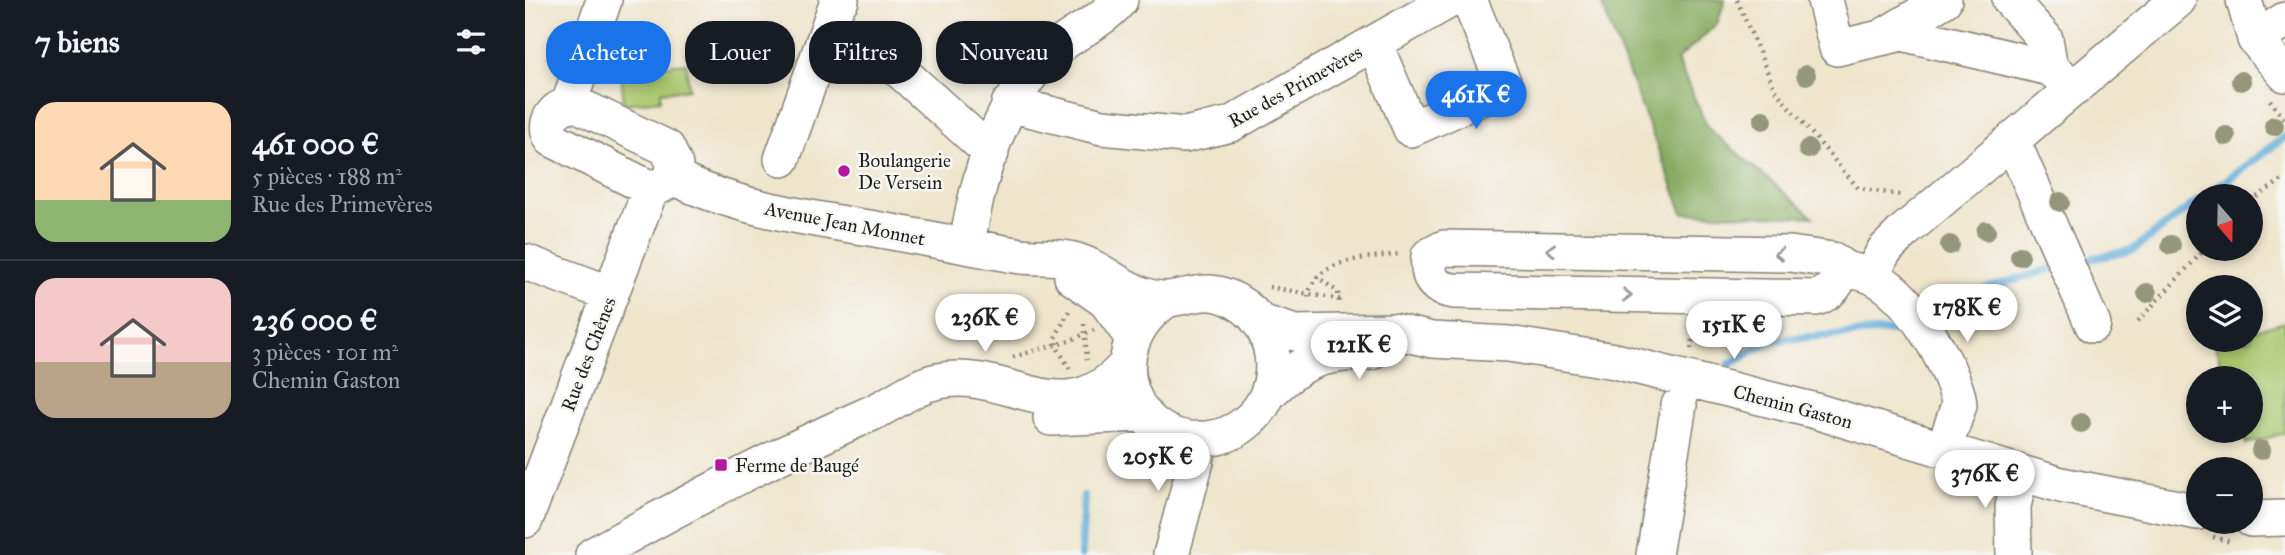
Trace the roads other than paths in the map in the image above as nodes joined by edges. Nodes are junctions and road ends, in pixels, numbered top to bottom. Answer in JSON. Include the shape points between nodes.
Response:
{"nodes":[{"id":1,"x":604,"y":0,"type":"edge"},
{"id":2,"x":1120,"y":0,"type":"edge"},
{"id":3,"x":1450,"y":0,"type":"edge"},
{"id":4,"x":1464,"y":0,"type":"edge"},
{"id":5,"x":1825,"y":0,"type":"edge"},
{"id":6,"x":1944,"y":0,"type":"edge"},
{"id":7,"x":2010,"y":0,"type":"edge"},
{"id":8,"x":2244,"y":0,"type":"edge"},
{"id":9,"x":834,"y":2,"type":"edge"},
{"id":10,"x":2166,"y":4,"type":"edge"},
{"id":11,"x":2285,"y":20,"type":"edge"},
{"id":12,"x":1882,"y":37,"type":"junction"},
{"id":13,"x":2255,"y":39,"type":"junction"},
{"id":14,"x":1374,"y":43,"type":"junction"},
{"id":15,"x":2285,"y":74,"type":"edge"},
{"id":16,"x":2062,"y":78,"type":"junction"},
{"id":17,"x":915,"y":84,"type":"edge"},
{"id":18,"x":1009,"y":104,"type":"junction"},
{"id":19,"x":548,"y":110,"type":"edge"},
{"id":20,"x":2012,"y":140,"type":"junction"},
{"id":21,"x":991,"y":153,"type":"junction"},
{"id":22,"x":782,"y":159,"type":"dead end"},
{"id":23,"x":661,"y":182,"type":"junction"},
{"id":24,"x":967,"y":245,"type":"junction"},
{"id":25,"x":1024,"y":256,"type":"junction"},
{"id":26,"x":1429,"y":256,"type":"road end"},
{"id":27,"x":525,"y":262,"type":"edge"},
{"id":28,"x":1856,"y":273,"type":"junction"},
{"id":29,"x":611,"y":294,"type":"junction"},
{"id":30,"x":1168,"y":299,"type":"junction"},
{"id":31,"x":1260,"y":322,"type":"junction"},
{"id":32,"x":2093,"y":325,"type":"dead end"},
{"id":33,"x":1432,"y":340,"type":"junction"},
{"id":34,"x":1129,"y":351,"type":"junction"},
{"id":35,"x":1268,"y":394,"type":"junction"},
{"id":36,"x":1679,"y":405,"type":"dead end"},
{"id":37,"x":878,"y":410,"type":"junction"},
{"id":38,"x":1144,"y":414,"type":"junction"},
{"id":39,"x":1199,"y":439,"type":"junction"},
{"id":40,"x":1944,"y":449,"type":"junction"},
{"id":41,"x":2021,"y":473,"type":"junction"},
{"id":42,"x":2186,"y":510,"type":"edge"},
{"id":43,"x":2285,"y":518,"type":"edge"},
{"id":44,"x":2263,"y":519,"type":"edge"},
{"id":45,"x":525,"y":520,"type":"edge"},
{"id":46,"x":593,"y":555,"type":"edge"},
{"id":47,"x":1171,"y":555,"type":"edge"},
{"id":48,"x":1654,"y":555,"type":"edge"},
{"id":49,"x":2014,"y":555,"type":"edge"}],
"edges":[{"from":1,"to":19,"type":"street"},
{"from":2,"to":18,"type":"street","via":[[1106,16],[1045,57]]},
{"from":3,"to":14,"type":"street","name":"Rue des Primevères"},
{"from":4,"to":14,"type":"street","name":"Rue des Primevères","via":[[1472,7],[1505,88],[1411,129]]},
{"from":5,"to":12,"type":"street","via":[[1837,48]]},
{"from":6,"to":12,"type":"street"},
{"from":7,"to":16,"type":"street","via":[[2045,39]]},
{"from":8,"to":13,"type":"street"},
{"from":9,"to":22,"type":"street"},
{"from":10,"to":16,"type":"street"},
{"from":11,"to":13,"type":"street"},
{"from":12,"to":16,"type":"street","via":[[1902,33]]},
{"from":13,"to":15,"type":"street"},
{"from":14,"to":18,"type":"street","name":"Rue des Primevères","via":[[1231,124],[1185,135],[1102,127]]},
{"from":16,"to":20,"type":"street"},
{"from":17,"to":21,"type":"street"},
{"from":18,"to":21,"type":"street"},
{"from":19,"to":23,"type":"street","via":[[582,106],[667,149],[674,159]]},
{"from":20,"to":28,"type":"street"},
{"from":20,"to":32,"type":"street"},
{"from":21,"to":24,"type":"street"},
{"from":23,"to":24,"type":"street","name":"Avenue Jean Monnet","via":[[780,212]]},
{"from":23,"to":29,"type":"street","name":"Rue des Chênes"},
{"from":24,"to":25,"type":"street","name":"Avenue Jean Monnet"},
{"from":25,"to":30,"type":"street","name":"Avenue Jean Monnet","via":[[1089,264],[1135,292]]},
{"from":25,"to":34,"type":"street","name":"Avenue Jean Monnet","via":[[1096,292],[1116,312]]},
{"from":26,"to":28,"type":"street","via":[[1444,248],[1790,254],[1833,260]]},
{"from":27,"to":29,"type":"street"},
{"from":28,"to":40,"type":"street","via":[[1904,303],[1929,332],[1954,382],[1959,405]]},
{"from":29,"to":45,"type":"street","name":"Rue des Chênes"},
{"from":30,"to":31,"type":"street","name":"Chemin Gaston","via":[[1208,292],[1228,297]]},
{"from":30,"to":34,"type":"street","via":[[1153,309]]},
{"from":31,"to":33,"type":"street","name":"Chemin Gaston","via":[[1295,333],[1393,331]]},
{"from":31,"to":35,"type":"street","name":"Chemin Gaston","via":[[1271,345],[1274,370]]},
{"from":33,"to":35,"type":"street","name":"Chemin Gaston","via":[[1395,351],[1312,360],[1291,371]]},
{"from":33,"to":40,"type":"street","name":"Chemin Gaston","via":[[1509,344],[1615,361],[1812,410]]},
{"from":34,"to":37,"type":"street","via":[[1105,387],[1083,396],[1040,397],[956,379],[915,388]]},
{"from":34,"to":38,"type":"street","via":[[1134,399]]},
{"from":35,"to":39,"type":"street","name":"Chemin Gaston","via":[[1257,413],[1240,427]]},
{"from":36,"to":48,"type":"street"},
{"from":37,"to":38,"type":"street","via":[[953,395],[1061,419]]},
{"from":37,"to":46,"type":"street","via":[[711,489]]},
{"from":38,"to":39,"type":"street","name":"Chemin Gaston","via":[[1160,428]]},
{"from":39,"to":47,"type":"street"},
{"from":40,"to":41,"type":"street","name":"Chemin Gaston"},
{"from":41,"to":42,"type":"street","name":"Chemin Gaston","via":[[2116,498]]},
{"from":41,"to":49,"type":"street","via":[[2013,506]]},
{"from":43,"to":44,"type":"street"}]}
